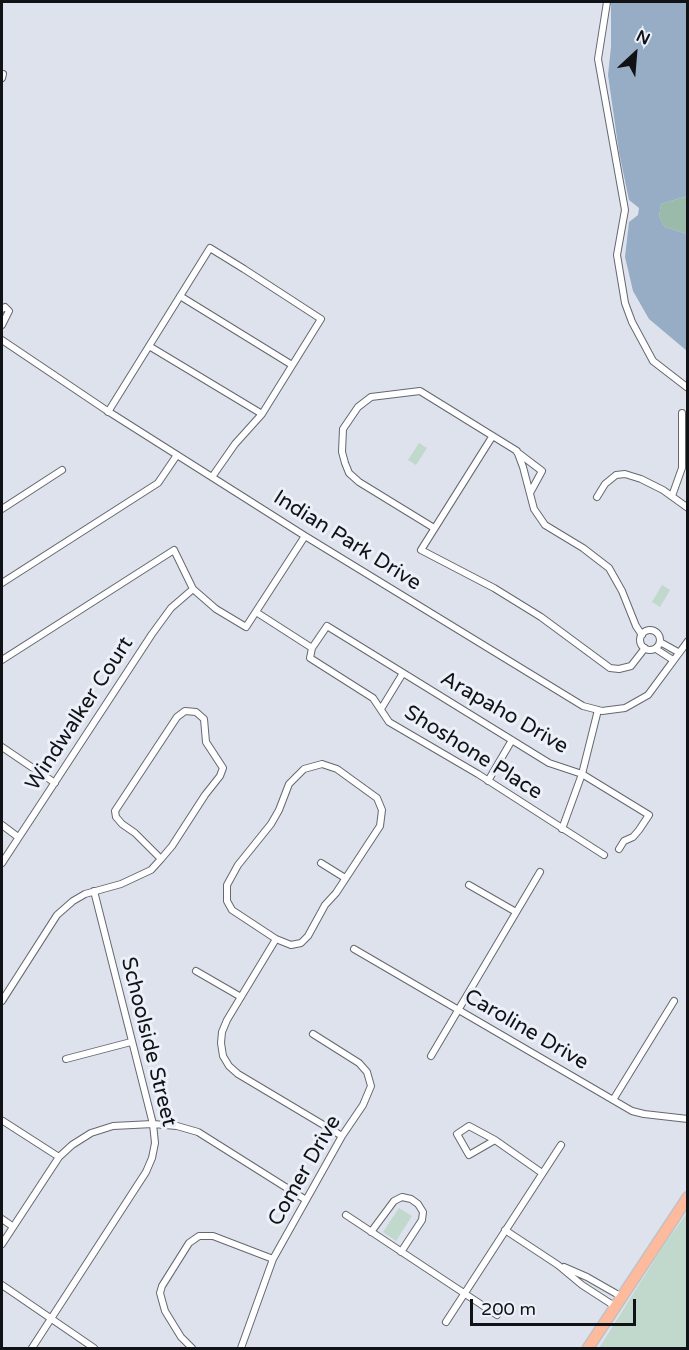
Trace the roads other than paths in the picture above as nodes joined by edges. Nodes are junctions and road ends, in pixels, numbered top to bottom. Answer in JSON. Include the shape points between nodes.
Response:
{"nodes":[{"id":1,"x":607,"y":2,"type":"edge"},
{"id":2,"x":180,"y":296,"type":"junction"},
{"id":3,"x":2,"y":309,"type":"edge"},
{"id":4,"x":2,"y":325,"type":"edge"},
{"id":5,"x":2,"y":340,"type":"edge"},
{"id":6,"x":149,"y":346,"type":"junction"},
{"id":7,"x":292,"y":365,"type":"junction"},
{"id":8,"x":687,"y":388,"type":"edge"},
{"id":9,"x":108,"y":412,"type":"junction"},
{"id":10,"x":682,"y":413,"type":"dead end"},
{"id":11,"x":262,"y":414,"type":"junction"},
{"id":12,"x":492,"y":436,"type":"junction"},
{"id":13,"x":517,"y":451,"type":"junction"},
{"id":14,"x":177,"y":455,"type":"junction"},
{"id":15,"x":62,"y":470,"type":"dead end"},
{"id":16,"x":212,"y":477,"type":"junction"},
{"id":17,"x":530,"y":493,"type":"junction"},
{"id":18,"x":672,"y":496,"type":"junction"},
{"id":19,"x":597,"y":497,"type":"dead end"},
{"id":20,"x":687,"y":508,"type":"edge"},
{"id":21,"x":2,"y":509,"type":"edge"},
{"id":22,"x":434,"y":528,"type":"junction"},
{"id":23,"x":305,"y":536,"type":"junction"},
{"id":24,"x":2,"y":583,"type":"edge"},
{"id":25,"x":193,"y":589,"type":"junction"},
{"id":26,"x":256,"y":612,"type":"junction"},
{"id":27,"x":642,"y":635,"type":"junction"},
{"id":28,"x":687,"y":641,"type":"edge"},
{"id":29,"x":660,"y":642,"type":"junction"},
{"id":30,"x":312,"y":648,"type":"junction"},
{"id":31,"x":645,"y":648,"type":"junction"},
{"id":32,"x":656,"y":649,"type":"junction"},
{"id":33,"x":678,"y":652,"type":"junction"},
{"id":34,"x":2,"y":660,"type":"edge"},
{"id":35,"x":673,"y":660,"type":"junction"},
{"id":36,"x":403,"y":673,"type":"junction"},
{"id":37,"x":381,"y":709,"type":"junction"},
{"id":38,"x":598,"y":710,"type":"junction"},
{"id":39,"x":512,"y":740,"type":"junction"},
{"id":40,"x":2,"y":747,"type":"edge"},
{"id":41,"x":582,"y":774,"type":"junction"},
{"id":42,"x":488,"y":780,"type":"junction"},
{"id":43,"x":55,"y":783,"type":"junction"},
{"id":44,"x":2,"y":825,"type":"edge"},
{"id":45,"x":562,"y":829,"type":"junction"},
{"id":46,"x":18,"y":837,"type":"junction"},
{"id":47,"x":619,"y":849,"type":"dead end"},
{"id":48,"x":604,"y":855,"type":"dead end"},
{"id":49,"x":161,"y":859,"type":"junction"},
{"id":50,"x":2,"y":863,"type":"edge"},
{"id":51,"x":321,"y":863,"type":"dead end"},
{"id":52,"x":540,"y":872,"type":"dead end"},
{"id":53,"x":345,"y":878,"type":"junction"},
{"id":54,"x":469,"y":885,"type":"dead end"},
{"id":55,"x":94,"y":891,"type":"junction"},
{"id":56,"x":516,"y":912,"type":"junction"},
{"id":57,"x":276,"y":939,"type":"junction"},
{"id":58,"x":354,"y":949,"type":"dead end"},
{"id":59,"x":196,"y":971,"type":"dead end"},
{"id":60,"x":241,"y":998,"type":"junction"},
{"id":61,"x":2,"y":1001,"type":"edge"},
{"id":62,"x":674,"y":1001,"type":"dead end"},
{"id":63,"x":458,"y":1010,"type":"junction"},
{"id":64,"x":313,"y":1034,"type":"dead end"},
{"id":65,"x":131,"y":1042,"type":"junction"},
{"id":66,"x":431,"y":1056,"type":"dead end"},
{"id":67,"x":66,"y":1059,"type":"dead end"},
{"id":68,"x":613,"y":1100,"type":"junction"},
{"id":69,"x":687,"y":1119,"type":"edge"},
{"id":70,"x":3,"y":1121,"type":"dead end"},
{"id":71,"x":153,"y":1124,"type":"junction"},
{"id":72,"x":342,"y":1136,"type":"junction"},
{"id":73,"x":495,"y":1140,"type":"junction"},
{"id":74,"x":561,"y":1145,"type":"dead end"},
{"id":75,"x":60,"y":1157,"type":"junction"},
{"id":76,"x":542,"y":1173,"type":"junction"},
{"id":77,"x":687,"y":1197,"type":"edge"},
{"id":78,"x":306,"y":1200,"type":"junction"},
{"id":79,"x":346,"y":1215,"type":"dead end"},
{"id":80,"x":2,"y":1219,"type":"edge"},
{"id":81,"x":12,"y":1226,"type":"junction"},
{"id":82,"x":505,"y":1230,"type":"junction"},
{"id":83,"x":371,"y":1232,"type":"junction"},
{"id":84,"x":2,"y":1244,"type":"edge"},
{"id":85,"x":401,"y":1252,"type":"junction"},
{"id":86,"x":273,"y":1259,"type":"junction"},
{"id":87,"x":558,"y":1264,"type":"junction"},
{"id":88,"x":2,"y":1286,"type":"edge"},
{"id":89,"x":464,"y":1294,"type":"junction"},
{"id":90,"x":619,"y":1302,"type":"junction"},
{"id":91,"x":497,"y":1315,"type":"dead end"},
{"id":92,"x":52,"y":1319,"type":"junction"},
{"id":93,"x":446,"y":1322,"type":"dead end"},
{"id":94,"x":32,"y":1348,"type":"edge"},
{"id":95,"x":94,"y":1348,"type":"edge"},
{"id":96,"x":192,"y":1348,"type":"edge"},
{"id":97,"x":241,"y":1348,"type":"edge"},
{"id":98,"x":588,"y":1348,"type":"edge"}],
"edges":[{"from":1,"to":8,"type":"street","via":[[598,58],[625,210],[617,255],[625,303],[653,362]]},
{"from":2,"to":6,"type":"street"},
{"from":2,"to":7,"type":"street"},
{"from":2,"to":7,"type":"street","via":[[210,248],[321,319]]},
{"from":3,"to":4,"type":"street","via":[[9,311]]},
{"from":5,"to":9,"type":"street","name":"Indian Park Drive"},
{"from":6,"to":9,"type":"street"},
{"from":6,"to":11,"type":"street"},
{"from":7,"to":11,"type":"street"},
{"from":9,"to":14,"type":"street","name":"Indian Park Drive"},
{"from":10,"to":18,"type":"street","via":[[682,468]]},
{"from":11,"to":16,"type":"street"},
{"from":12,"to":13,"type":"street"},
{"from":12,"to":22,"type":"street","name":"Indian Park Drive"},
{"from":12,"to":22,"type":"street","via":[[420,391],[371,397],[349,418],[342,439],[349,473]]},
{"from":13,"to":17,"type":"street"},
{"from":13,"to":17,"type":"street","via":[[542,471]]},
{"from":14,"to":16,"type":"street","name":"Indian Park Drive"},
{"from":14,"to":24,"type":"street","via":[[158,483]]},
{"from":15,"to":21,"type":"street"},
{"from":16,"to":23,"type":"street","name":"Indian Park Drive"},
{"from":17,"to":27,"type":"street","via":[[534,509],[545,525],[609,568]]},
{"from":18,"to":19,"type":"street","via":[[641,478],[625,474],[616,475],[605,484]]},
{"from":18,"to":20,"type":"street"},
{"from":22,"to":31,"type":"street","name":"Indian Park Drive","via":[[421,550],[495,588],[610,668],[631,666]]},
{"from":23,"to":26,"type":"street"},
{"from":23,"to":38,"type":"street","name":"Indian Park Drive","via":[[583,706]]},
{"from":25,"to":26,"type":"street","via":[[246,627]]},
{"from":25,"to":34,"type":"street","via":[[174,550]]},
{"from":25,"to":43,"type":"street","name":"Windwalker Court","via":[[171,608]]},
{"from":26,"to":30,"type":"street"},
{"from":27,"to":29,"type":"street","via":[[649,630],[656,632]]},
{"from":27,"to":31,"type":"street","via":[[640,642]]},
{"from":28,"to":33,"type":"street","name":"Indian Park Drive"},
{"from":29,"to":32,"type":"street"},
{"from":29,"to":33,"type":"street"},
{"from":30,"to":36,"type":"street","name":"Arapaho Drive","via":[[327,626]]},
{"from":30,"to":37,"type":"street","name":"Shoshone Place","via":[[310,658],[373,698]]},
{"from":31,"to":32,"type":"street"},
{"from":32,"to":35,"type":"street"},
{"from":33,"to":35,"type":"street","name":"Indian Park Drive"},
{"from":35,"to":38,"type":"street","name":"Indian Park Drive","via":[[648,695],[625,708]]},
{"from":36,"to":37,"type":"street"},
{"from":36,"to":39,"type":"street","name":"Arapaho Drive"},
{"from":37,"to":42,"type":"street","name":"Shoshone Place","via":[[389,722]]},
{"from":38,"to":41,"type":"street"},
{"from":39,"to":41,"type":"street","name":"Arapaho Drive","via":[[549,763]]},
{"from":39,"to":42,"type":"street"},
{"from":40,"to":43,"type":"street"},
{"from":41,"to":45,"type":"street"},
{"from":41,"to":47,"type":"street","name":"Arapaho Drive","via":[[649,815]]},
{"from":42,"to":45,"type":"street","name":"Shoshone Place"},
{"from":43,"to":46,"type":"street","name":"Windwalker Court"},
{"from":44,"to":46,"type":"street"},
{"from":45,"to":48,"type":"street","name":"Shoshone Place"},
{"from":46,"to":50,"type":"street","name":"Windwalker Court"},
{"from":49,"to":49,"type":"street","via":[[116,818],[115,811],[177,717],[184,711],[196,712],[204,719],[206,742],[223,768]]},
{"from":49,"to":55,"type":"street","via":[[151,870]]},
{"from":51,"to":53,"type":"street"},
{"from":52,"to":56,"type":"street"},
{"from":53,"to":57,"type":"street","via":[[301,943],[291,945]]},
{"from":53,"to":57,"type":"street","via":[[380,826],[382,810],[377,798],[337,769],[322,764],[304,769],[289,784],[271,824],[227,885],[227,901],[232,910]]},
{"from":54,"to":56,"type":"street"},
{"from":55,"to":61,"type":"street","via":[[73,901],[57,915]]},
{"from":55,"to":65,"type":"street","name":"Schoolside Street"},
{"from":56,"to":63,"type":"street"},
{"from":57,"to":60,"type":"street"},
{"from":58,"to":63,"type":"street","name":"Caroline Drive"},
{"from":59,"to":60,"type":"street"},
{"from":60,"to":72,"type":"street","via":[[222,1032],[223,1056],[229,1066]]},
{"from":62,"to":68,"type":"street"},
{"from":63,"to":66,"type":"street"},
{"from":63,"to":68,"type":"street","name":"Caroline Drive"},
{"from":64,"to":72,"type":"street","name":"Comer Drive","via":[[359,1063],[371,1086]]},
{"from":65,"to":67,"type":"street"},
{"from":65,"to":71,"type":"street","name":"Schoolside Street"},
{"from":68,"to":69,"type":"street","name":"Caroline Drive","via":[[632,1111]]},
{"from":70,"to":75,"type":"street"},
{"from":71,"to":75,"type":"street","via":[[113,1126],[91,1133]]},
{"from":71,"to":78,"type":"street","via":[[198,1132]]},
{"from":71,"to":92,"type":"street","name":"Schoolside Street","via":[[153,1158],[146,1172]]},
{"from":72,"to":78,"type":"street","name":"Comer Drive"},
{"from":73,"to":73,"type":"street","via":[[469,1155],[457,1134],[469,1126]]},
{"from":73,"to":76,"type":"street"},
{"from":74,"to":76,"type":"street"},
{"from":75,"to":81,"type":"street"},
{"from":76,"to":82,"type":"street"},
{"from":77,"to":90,"type":"highway"},
{"from":78,"to":86,"type":"street","name":"Comer Drive"},
{"from":79,"to":83,"type":"street"},
{"from":80,"to":81,"type":"street"},
{"from":81,"to":84,"type":"street"},
{"from":82,"to":87,"type":"street"},
{"from":82,"to":89,"type":"street"},
{"from":83,"to":85,"type":"street"},
{"from":83,"to":85,"type":"street","via":[[394,1201],[402,1197],[411,1199],[423,1212],[422,1220]]},
{"from":85,"to":89,"type":"street"},
{"from":86,"to":96,"type":"street","via":[[213,1236],[199,1236],[189,1243],[160,1293],[165,1311]]},
{"from":86,"to":97,"type":"street","name":"Comer Drive"},
{"from":87,"to":90,"type":"street","via":[[587,1277]]},
{"from":87,"to":90,"type":"street","via":[[582,1285]]},
{"from":88,"to":92,"type":"street"},
{"from":89,"to":91,"type":"street"},
{"from":89,"to":93,"type":"street"},
{"from":90,"to":98,"type":"highway"},
{"from":92,"to":94,"type":"street","name":"Schoolside Street"},
{"from":92,"to":95,"type":"street"}]}
